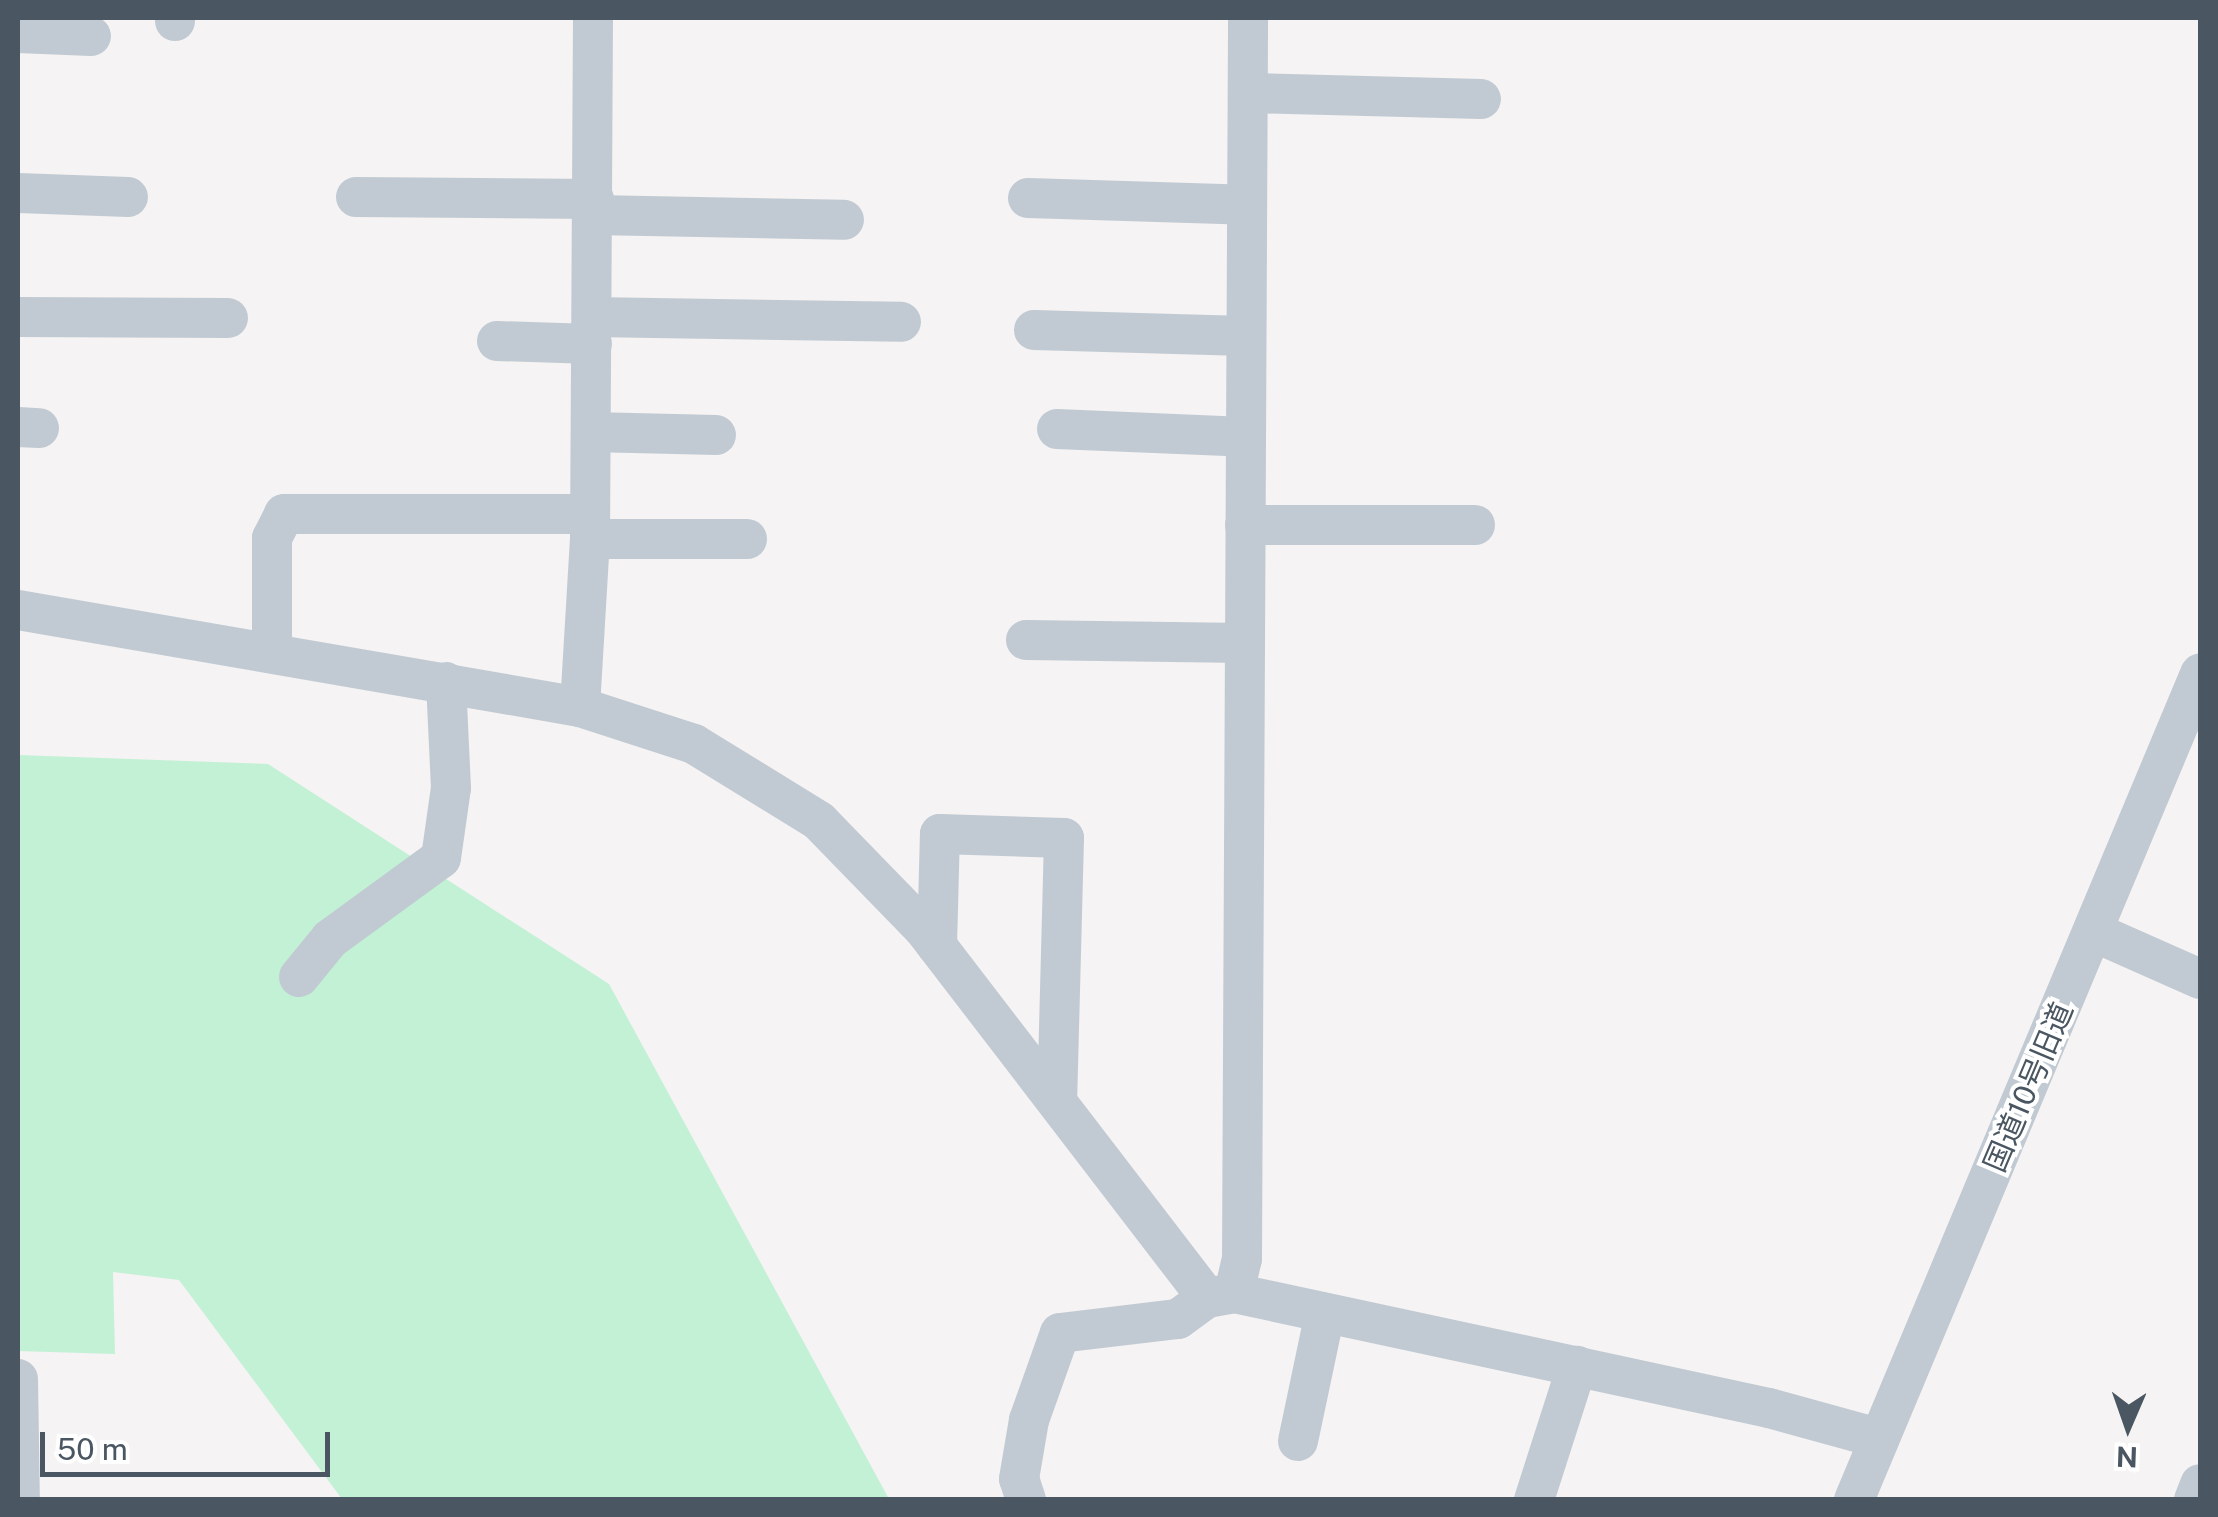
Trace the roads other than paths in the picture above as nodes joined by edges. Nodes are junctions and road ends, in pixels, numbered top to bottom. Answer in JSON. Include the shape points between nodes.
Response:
{"nodes":[{"id":1,"x":593,"y":18,"type":"edge"},
{"id":2,"x":1248,"y":18,"type":"edge"},
{"id":3,"x":18,"y":33,"type":"edge"},
{"id":4,"x":91,"y":36,"type":"dead end"},
{"id":5,"x":1248,"y":93,"type":"junction"},
{"id":6,"x":1481,"y":98,"type":"dead end"},
{"id":7,"x":18,"y":193,"type":"edge"},
{"id":8,"x":128,"y":197,"type":"dead end"},
{"id":9,"x":356,"y":197,"type":"dead end"},
{"id":10,"x":1028,"y":198,"type":"dead end"},
{"id":11,"x":1246,"y":204,"type":"junction"},
{"id":12,"x":594,"y":207,"type":"junction"},
{"id":13,"x":844,"y":220,"type":"dead end"},
{"id":14,"x":18,"y":316,"type":"edge"},
{"id":15,"x":228,"y":318,"type":"dead end"},
{"id":16,"x":902,"y":322,"type":"dead end"},
{"id":17,"x":592,"y":330,"type":"junction"},
{"id":18,"x":1034,"y":330,"type":"dead end"},
{"id":19,"x":1245,"y":336,"type":"junction"},
{"id":20,"x":497,"y":341,"type":"dead end"},
{"id":21,"x":1057,"y":429,"type":"dead end"},
{"id":22,"x":590,"y":432,"type":"junction"},
{"id":23,"x":716,"y":435,"type":"dead end"},
{"id":24,"x":1245,"y":437,"type":"junction"},
{"id":25,"x":1245,"y":525,"type":"junction"},
{"id":26,"x":590,"y":526,"type":"junction"},
{"id":27,"x":1475,"y":526,"type":"dead end"},
{"id":28,"x":747,"y":540,"type":"dead end"},
{"id":29,"x":18,"y":610,"type":"edge"},
{"id":30,"x":1026,"y":640,"type":"dead end"},
{"id":31,"x":1244,"y":642,"type":"junction"},
{"id":32,"x":272,"y":652,"type":"junction"},
{"id":33,"x":2200,"y":674,"type":"edge"},
{"id":34,"x":446,"y":682,"type":"junction"},
{"id":35,"x":580,"y":706,"type":"junction"},
{"id":36,"x":2094,"y":932,"type":"junction"},
{"id":37,"x":937,"y":946,"type":"junction"},
{"id":38,"x":299,"y":977,"type":"dead end"},
{"id":39,"x":2200,"y":979,"type":"edge"},
{"id":40,"x":1057,"y":1100,"type":"junction"},
{"id":41,"x":1220,"y":1295,"type":"junction"},
{"id":42,"x":1325,"y":1312,"type":"junction"},
{"id":43,"x":1577,"y":1366,"type":"junction"},
{"id":44,"x":18,"y":1378,"type":"edge"},
{"id":45,"x":1878,"y":1438,"type":"junction"},
{"id":46,"x":1298,"y":1441,"type":"dead end"},
{"id":47,"x":2200,"y":1484,"type":"edge"},
{"id":48,"x":20,"y":1500,"type":"edge"},
{"id":49,"x":1026,"y":1500,"type":"edge"},
{"id":50,"x":1534,"y":1500,"type":"edge"},
{"id":51,"x":1854,"y":1500,"type":"edge"},
{"id":52,"x":2194,"y":1500,"type":"edge"}],
"edges":[{"from":1,"to":12,"type":"street"},
{"from":2,"to":5,"type":"street"},
{"from":3,"to":4,"type":"street"},
{"from":5,"to":6,"type":"street"},
{"from":5,"to":11,"type":"street"},
{"from":7,"to":8,"type":"street"},
{"from":9,"to":12,"type":"street"},
{"from":10,"to":11,"type":"street"},
{"from":11,"to":19,"type":"street"},
{"from":12,"to":13,"type":"street"},
{"from":12,"to":17,"type":"street"},
{"from":14,"to":15,"type":"street"},
{"from":16,"to":17,"type":"street"},
{"from":17,"to":20,"type":"street"},
{"from":17,"to":22,"type":"street"},
{"from":18,"to":19,"type":"street"},
{"from":19,"to":24,"type":"street"},
{"from":21,"to":24,"type":"street"},
{"from":22,"to":23,"type":"street"},
{"from":22,"to":26,"type":"street"},
{"from":24,"to":25,"type":"street"},
{"from":25,"to":27,"type":"street"},
{"from":25,"to":31,"type":"street"},
{"from":26,"to":28,"type":"street"},
{"from":26,"to":32,"type":"street","via":[[284,514],[272,538]]},
{"from":26,"to":35,"type":"street"},
{"from":29,"to":32,"type":"street"},
{"from":30,"to":31,"type":"street"},
{"from":31,"to":41,"type":"street","via":[[1242,1259]]},
{"from":32,"to":34,"type":"street"},
{"from":33,"to":36,"type":"street","name":"国道10号旧道"},
{"from":34,"to":35,"type":"street"},
{"from":34,"to":38,"type":"street","via":[[450,788],[441,858],[330,939]]},
{"from":35,"to":37,"type":"street","via":[[694,744],[819,821]]},
{"from":36,"to":39,"type":"street"},
{"from":36,"to":45,"type":"street","name":"国道10号旧道"},
{"from":37,"to":40,"type":"street"},
{"from":37,"to":40,"type":"street","via":[[940,834],[1064,838]]},
{"from":40,"to":41,"type":"street"},
{"from":41,"to":42,"type":"street"},
{"from":41,"to":49,"type":"street","via":[[1178,1319],[1060,1333],[1028,1420],[1020,1479]]},
{"from":42,"to":43,"type":"street"},
{"from":42,"to":46,"type":"street"},
{"from":43,"to":45,"type":"street"},
{"from":43,"to":50,"type":"street"},
{"from":44,"to":48,"type":"street"},
{"from":45,"to":51,"type":"street","name":"国道10号旧道"},
{"from":47,"to":52,"type":"street"}]}
